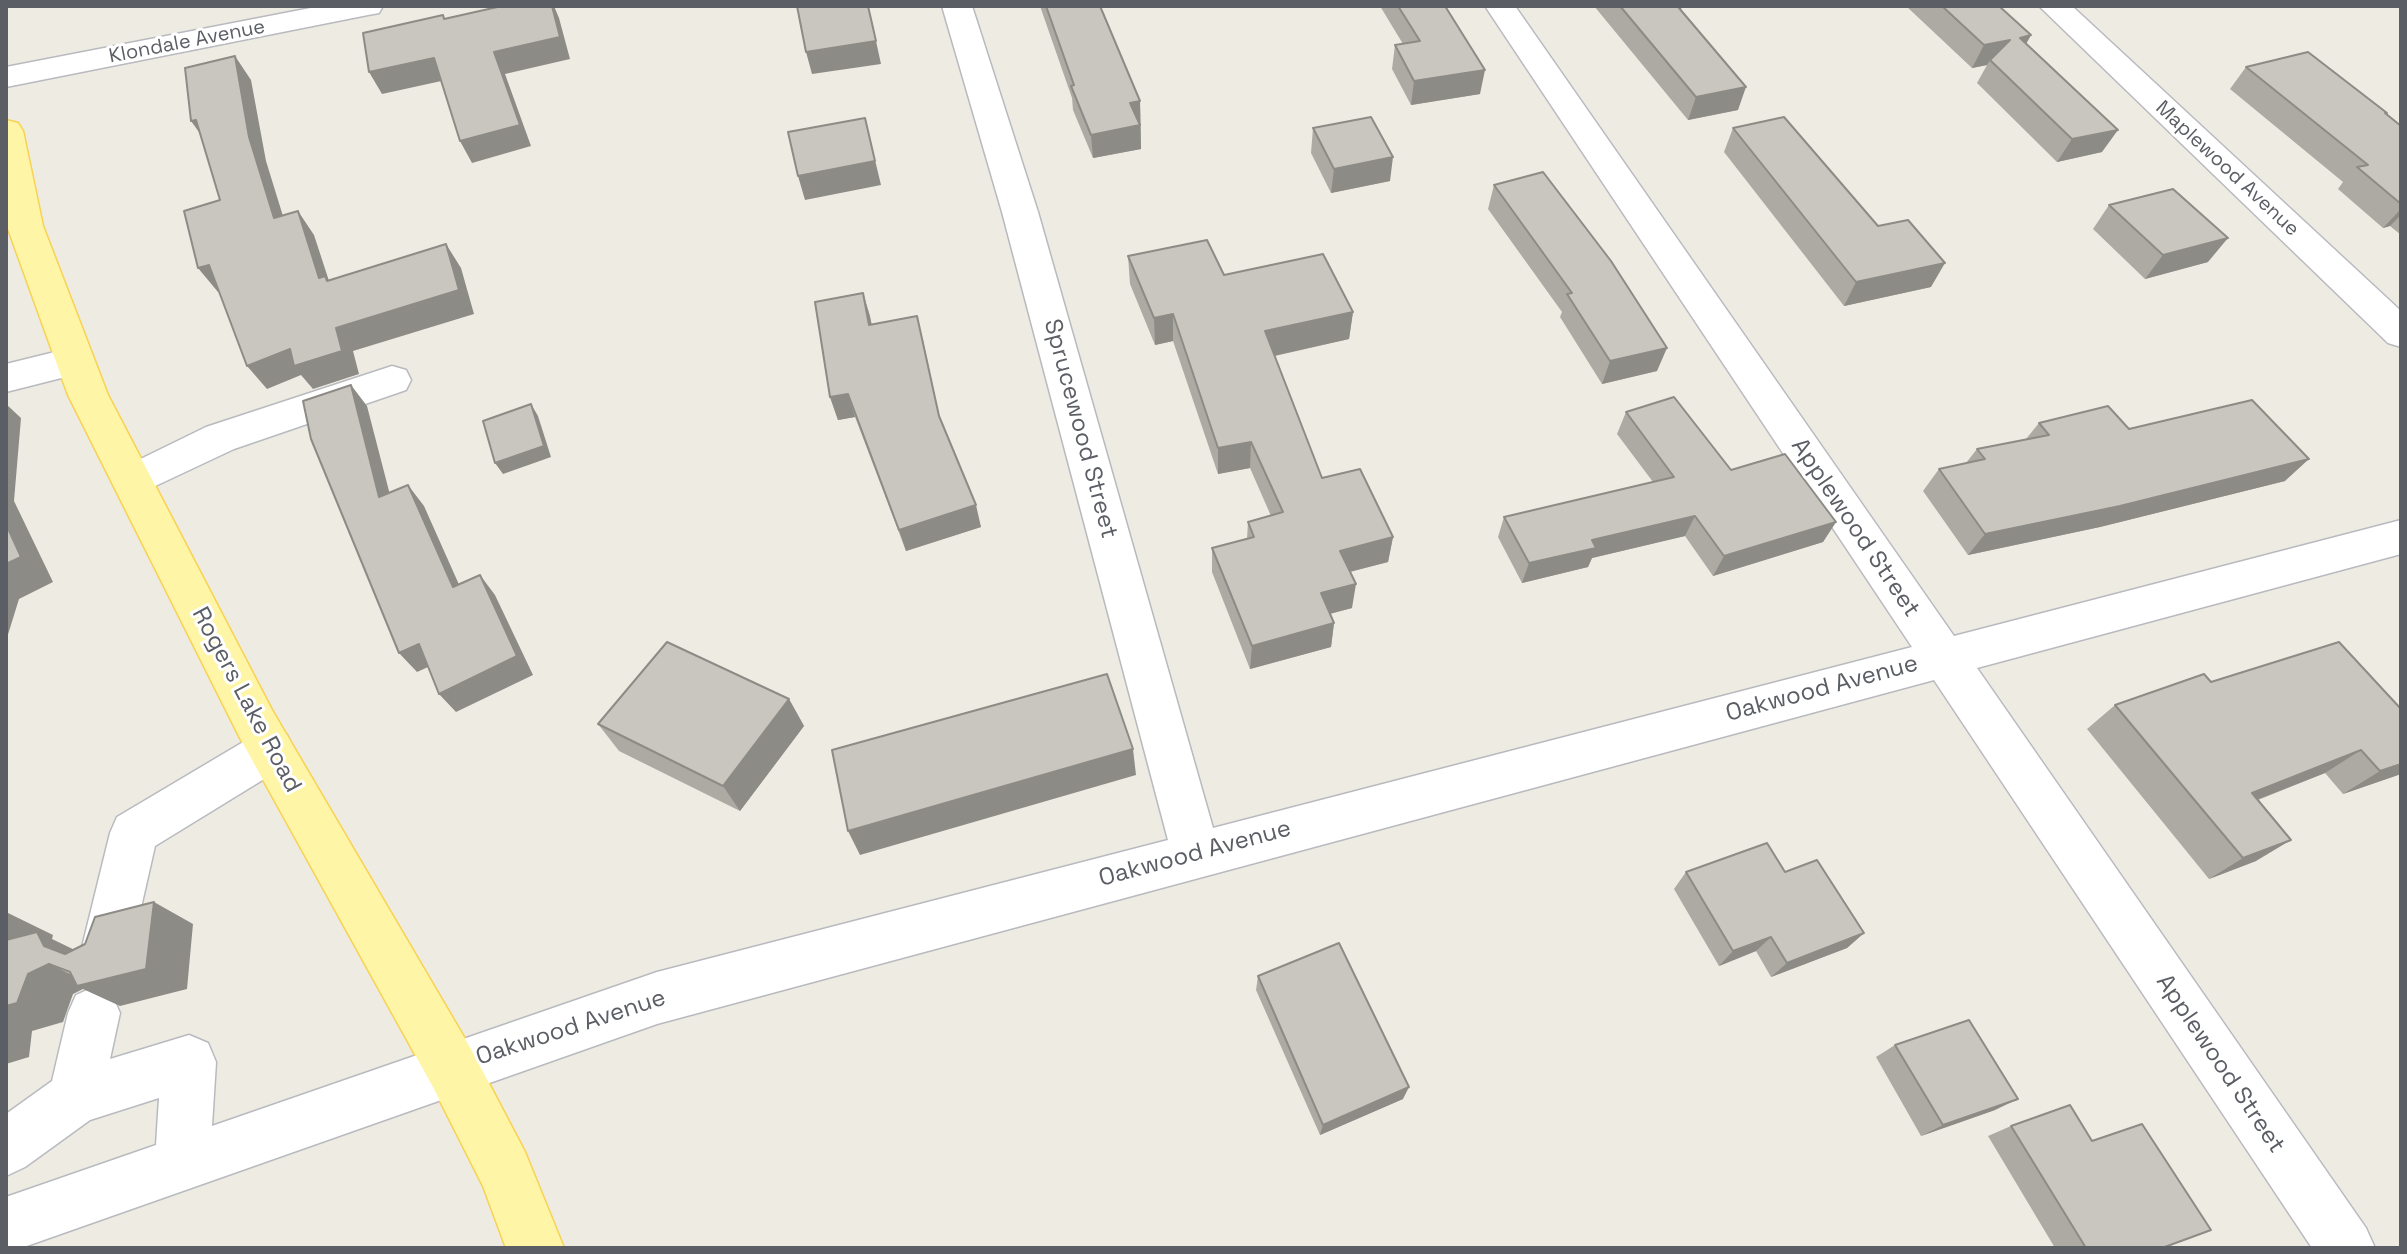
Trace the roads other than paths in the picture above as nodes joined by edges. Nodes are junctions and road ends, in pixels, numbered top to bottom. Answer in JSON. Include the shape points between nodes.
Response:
{"nodes":[{"id":1,"x":368,"y":6,"type":"edge"},
{"id":2,"x":957,"y":6,"type":"edge"},
{"id":3,"x":1500,"y":6,"type":"edge"},
{"id":4,"x":2054,"y":6,"type":"edge"},
{"id":5,"x":6,"y":77,"type":"edge"},
{"id":6,"x":6,"y":131,"type":"edge"},
{"id":7,"x":2401,"y":333,"type":"edge"},
{"id":8,"x":75,"y":361,"type":"junction"},
{"id":9,"x":6,"y":378,"type":"edge"},
{"id":10,"x":392,"y":380,"type":"dead end"},
{"id":11,"x":132,"y":481,"type":"junction"},
{"id":12,"x":2401,"y":537,"type":"edge"},
{"id":13,"x":1942,"y":657,"type":"junction"},
{"id":14,"x":271,"y":750,"type":"junction"},
{"id":15,"x":1196,"y":853,"type":"junction"},
{"id":16,"x":107,"y":947,"type":"edge"},
{"id":17,"x":94,"y":1013,"type":"edge"},
{"id":18,"x":452,"y":1068,"type":"junction"},
{"id":19,"x":75,"y":1097,"type":"junction"},
{"id":20,"x":6,"y":1148,"type":"edge"},
{"id":21,"x":182,"y":1163,"type":"junction"},
{"id":22,"x":6,"y":1225,"type":"edge"},
{"id":23,"x":535,"y":1248,"type":"edge"},
{"id":24,"x":2346,"y":1248,"type":"edge"}],
"edges":[{"from":1,"to":5,"type":"street","name":"Klondale Avenue"},
{"from":2,"to":15,"type":"street","name":"Sprucewood Street","via":[[1020,212]]},
{"from":3,"to":13,"type":"street","name":"Applewood Street"},
{"from":4,"to":7,"type":"street","name":"Maplewood Avenue"},
{"from":6,"to":8,"type":"main road","name":"Rogers Lake Road","via":[[25,226]]},
{"from":8,"to":9,"type":"street"},
{"from":8,"to":11,"type":"main road","name":"Rogers Lake Road"},
{"from":10,"to":11,"type":"street","via":[[220,438]]},
{"from":11,"to":14,"type":"main road","name":"Rogers Lake Road"},
{"from":12,"to":13,"type":"street","name":"Oakwood Avenue"},
{"from":13,"to":15,"type":"street","name":"Oakwood Avenue"},
{"from":13,"to":24,"type":"street","name":"Applewood Street"},
{"from":14,"to":16,"type":"street","via":[[134,833]]},
{"from":14,"to":18,"type":"main road","name":"Rogers Lake Road"},
{"from":15,"to":18,"type":"street","name":"Oakwood Avenue","via":[[657,998]]},
{"from":17,"to":19,"type":"street"},
{"from":18,"to":21,"type":"street","name":"Oakwood Avenue"},
{"from":18,"to":23,"type":"main road","name":"Rogers Lake Road","via":[[505,1172]]},
{"from":19,"to":20,"type":"street"},
{"from":19,"to":21,"type":"street","via":[[189,1062]]},
{"from":21,"to":22,"type":"street","name":"Oakwood Avenue"}]}
